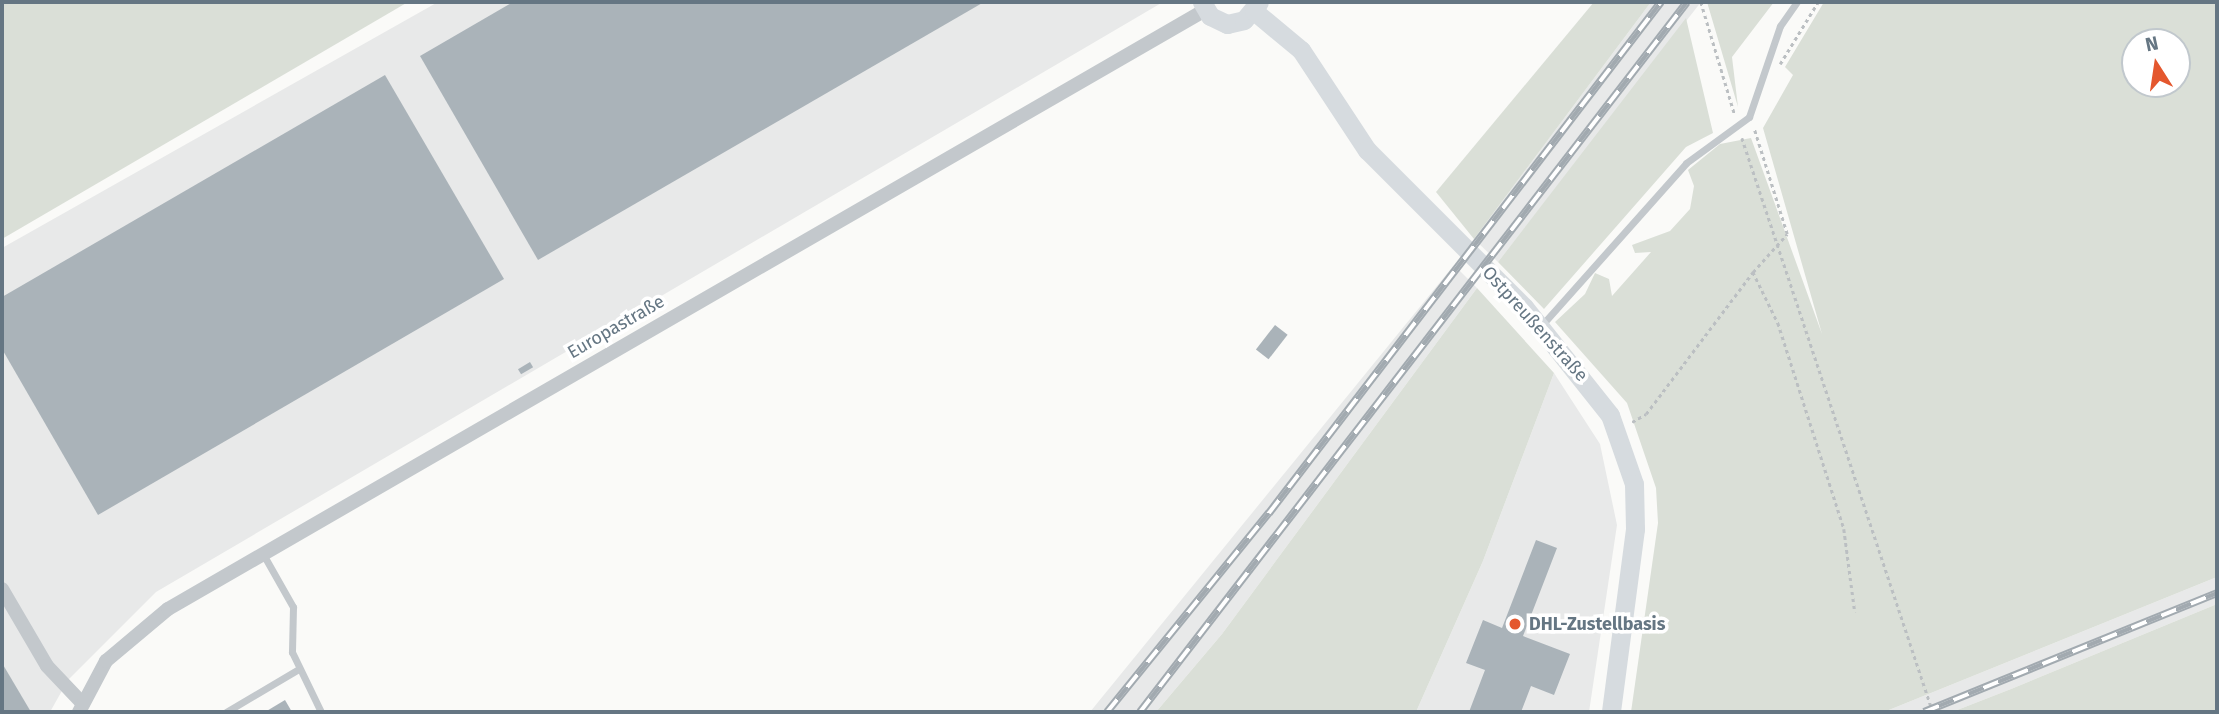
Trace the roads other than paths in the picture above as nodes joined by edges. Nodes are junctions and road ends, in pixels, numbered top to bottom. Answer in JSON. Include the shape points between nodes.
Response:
{"nodes":[{"id":1,"x":1797,"y":2,"type":"edge"},
{"id":2,"x":1204,"y":6,"type":"edge"},
{"id":3,"x":1257,"y":6,"type":"edge"},
{"id":4,"x":1540,"y":326,"type":"junction"},
{"id":5,"x":263,"y":554,"type":"junction"},
{"id":6,"x":2,"y":589,"type":"edge"},
{"id":7,"x":297,"y":670,"type":"junction"},
{"id":8,"x":81,"y":708,"type":"edge"},
{"id":9,"x":226,"y":712,"type":"edge"},
{"id":10,"x":321,"y":712,"type":"edge"},
{"id":11,"x":1611,"y":712,"type":"edge"}],
"edges":[{"from":1,"to":4,"type":"lane","via":[[1780,26],[1749,117],[1686,163]]},
{"from":2,"to":3,"type":"street","via":[[1227,24]]},
{"from":2,"to":5,"type":"street","name":"Europastraße"},
{"from":3,"to":4,"type":"street","name":"Ostpreußenstraße","via":[[1301,50],[1367,150]]},
{"from":4,"to":11,"type":"street","name":"Ostpreußenstraße","via":[[1594,389],[1617,431],[1634,484],[1635,530]]},
{"from":5,"to":7,"type":"lane","via":[[293,607]]},
{"from":5,"to":8,"type":"street","name":"Europastraße","via":[[136,629],[106,660]]},
{"from":6,"to":8,"type":"street","via":[[47,666]]},
{"from":7,"to":9,"type":"lane"},
{"from":7,"to":10,"type":"lane"}]}
